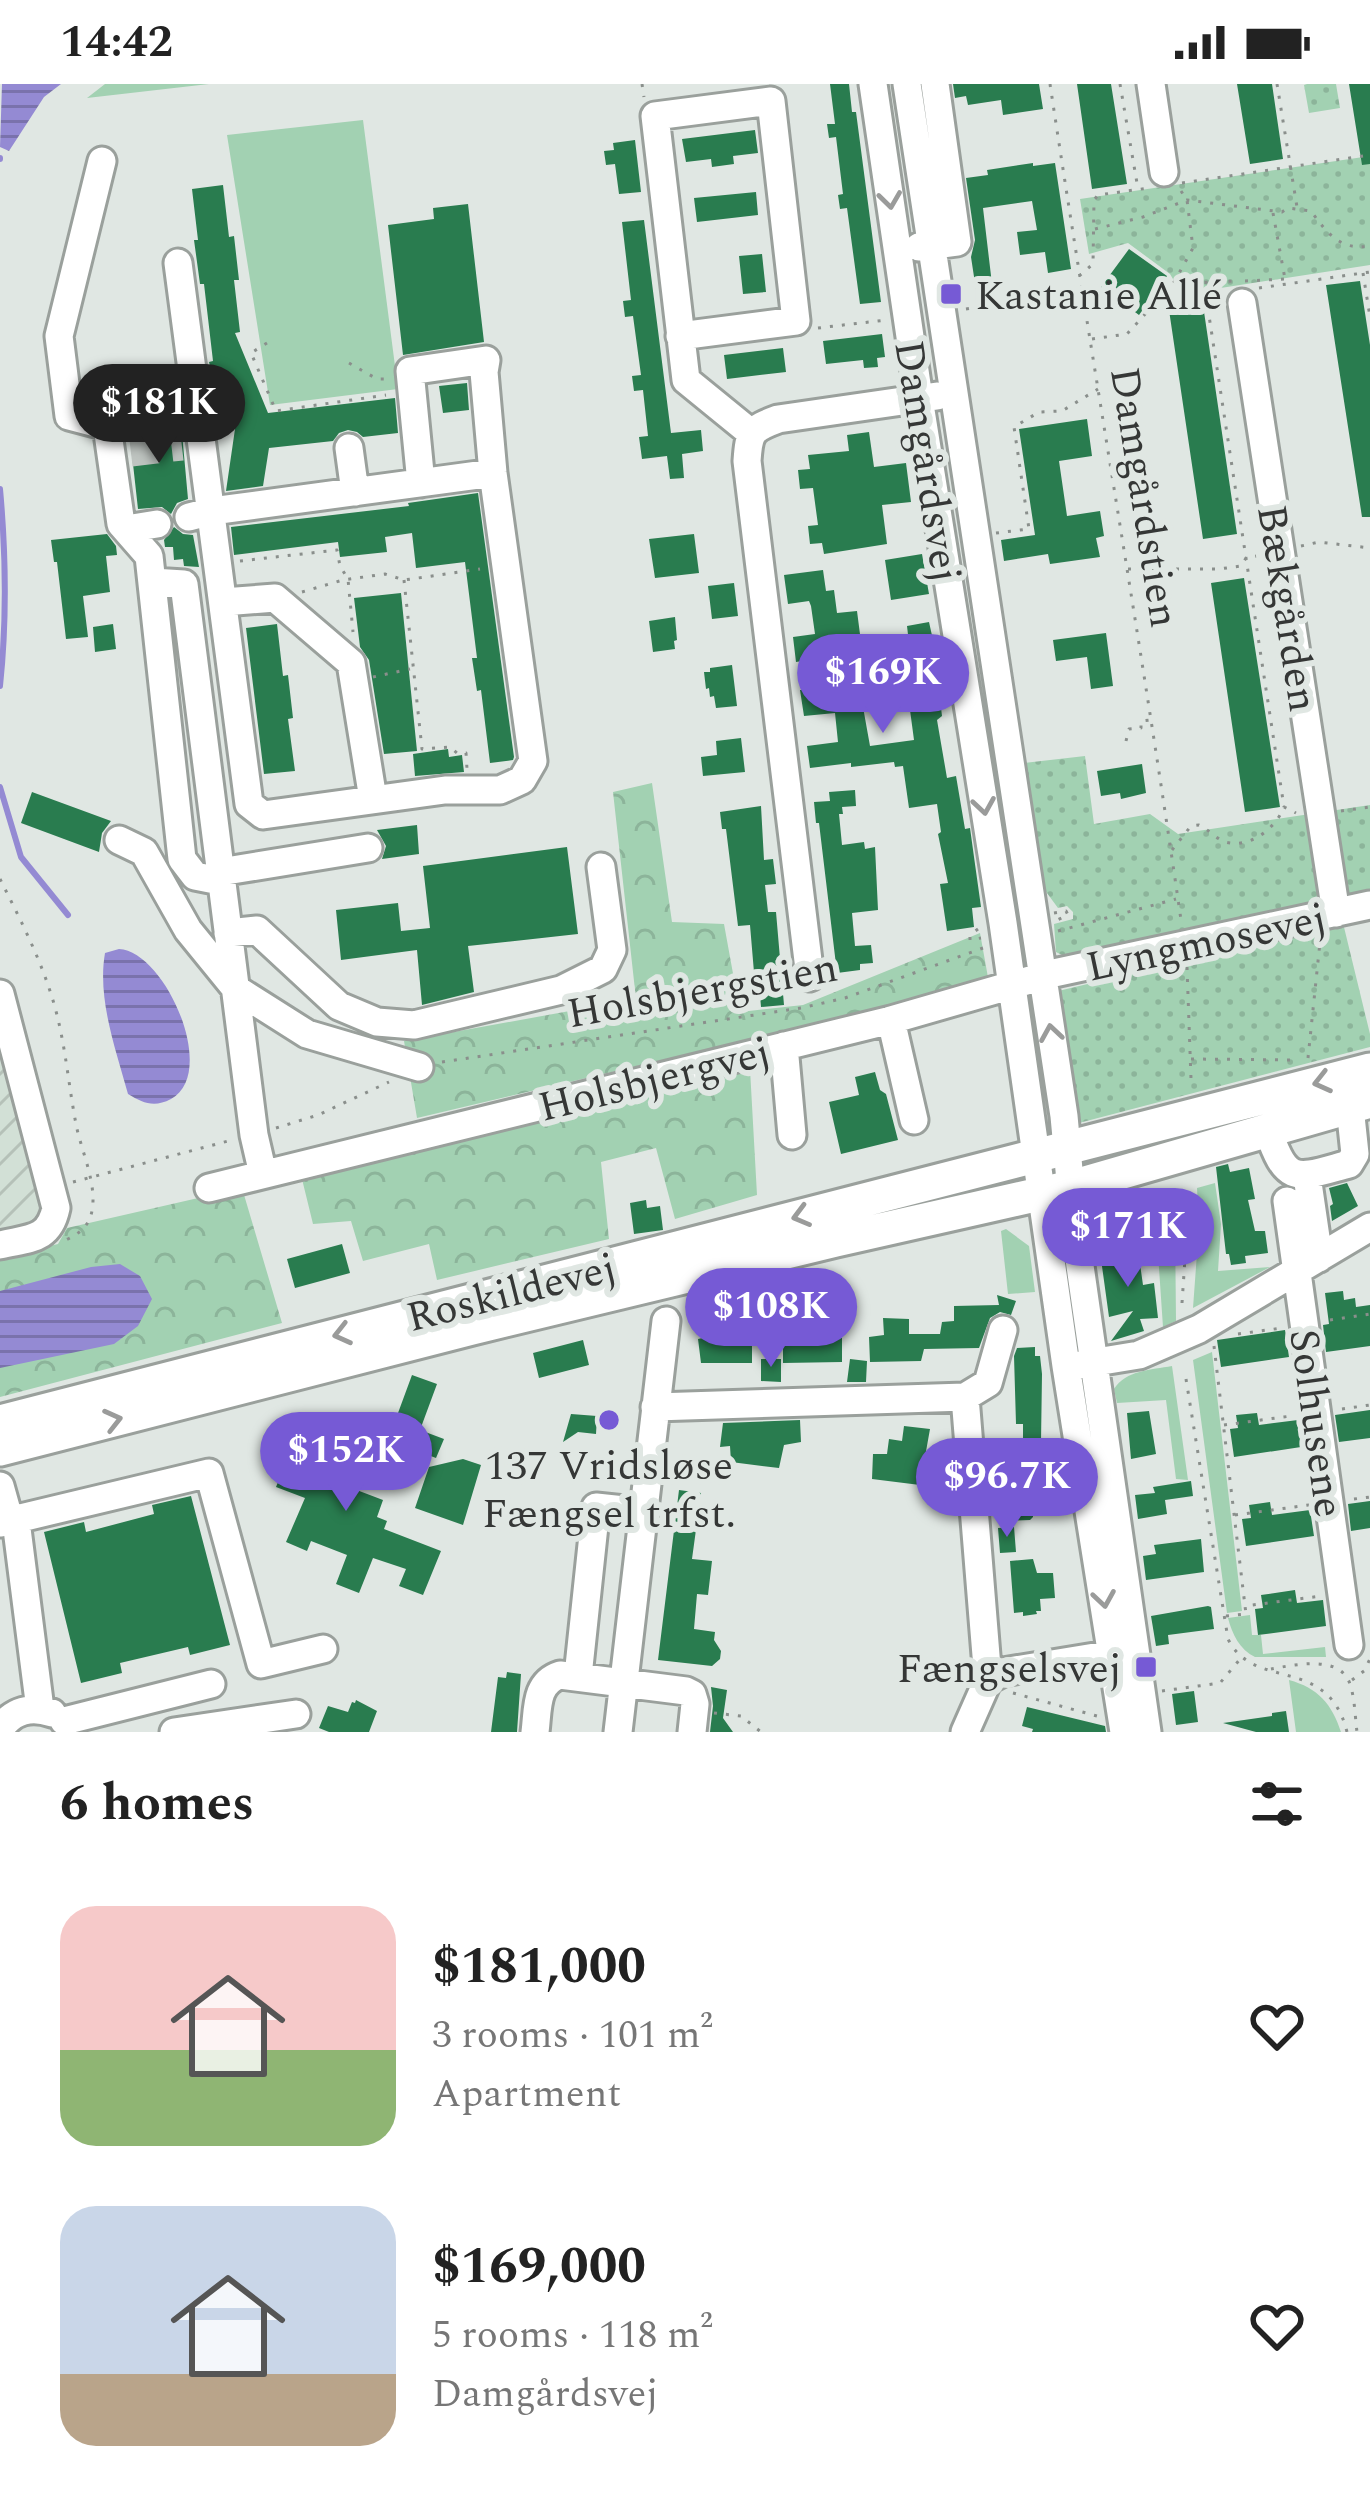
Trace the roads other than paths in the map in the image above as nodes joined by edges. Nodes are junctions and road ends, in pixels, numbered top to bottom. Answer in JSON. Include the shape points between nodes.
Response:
{"nodes":[{"id":1,"x":873,"y":84,"type":"edge"},
{"id":2,"x":907,"y":84,"type":"edge"},
{"id":3,"x":934,"y":84,"type":"edge"},
{"id":4,"x":1151,"y":84,"type":"edge"},
{"id":5,"x":102,"y":161,"type":"dead end"},
{"id":6,"x":1159,"y":179,"type":"road end"},
{"id":7,"x":932,"y":246,"type":"junction"},
{"id":8,"x":897,"y":250,"type":"junction"},
{"id":9,"x":178,"y":263,"type":"dead end"},
{"id":10,"x":1238,"y":295,"type":"road end"},
{"id":11,"x":680,"y":336,"type":"junction"},
{"id":12,"x":955,"y":394,"type":"junction"},
{"id":13,"x":919,"y":398,"type":"junction"},
{"id":14,"x":751,"y":433,"type":"junction"},
{"id":15,"x":349,"y":448,"type":"dead end"},
{"id":16,"x":493,"y":473,"type":"junction"},
{"id":17,"x":422,"y":483,"type":"junction"},
{"id":18,"x":355,"y":492,"type":"junction"},
{"id":19,"x":201,"y":514,"type":"junction"},
{"id":20,"x":157,"y":524,"type":"dead end"},
{"id":21,"x":126,"y":529,"type":"junction"},
{"id":22,"x":223,"y":602,"type":"junction"},
{"id":23,"x":374,"y":800,"type":"junction"},
{"id":24,"x":119,"y":840,"type":"dead end"},
{"id":25,"x":368,"y":848,"type":"dead end"},
{"id":26,"x":602,"y":867,"type":"dead end"},
{"id":27,"x":221,"y":883,"type":"junction"},
{"id":28,"x":1370,"y":905,"type":"edge"},
{"id":29,"x":1329,"y":915,"type":"junction"},
{"id":30,"x":228,"y":933,"type":"junction"},
{"id":31,"x":1042,"y":976,"type":"junction"},
{"id":32,"x":810,"y":977,"type":"dead end"},
{"id":33,"x":1011,"y":985,"type":"junction"},
{"id":34,"x":236,"y":989,"type":"junction"},
{"id":35,"x":0,"y":994,"type":"edge"},
{"id":36,"x":891,"y":1020,"type":"junction"},
{"id":37,"x":784,"y":1046,"type":"junction"},
{"id":38,"x":419,"y":1067,"type":"road end"},
{"id":39,"x":1370,"y":1070,"type":"edge"},
{"id":40,"x":1360,"y":1104,"type":"edge"},
{"id":41,"x":914,"y":1120,"type":"dead end"},
{"id":42,"x":1268,"y":1130,"type":"junction"},
{"id":43,"x":792,"y":1135,"type":"dead end"},
{"id":44,"x":1054,"y":1171,"type":"junction"},
{"id":45,"x":263,"y":1174,"type":"junction"},
{"id":46,"x":1307,"y":1176,"type":"junction"},
{"id":47,"x":209,"y":1188,"type":"dead end"},
{"id":48,"x":1287,"y":1201,"type":"dead end"},
{"id":49,"x":1367,"y":1235,"type":"edge"},
{"id":50,"x":0,"y":1245,"type":"edge"},
{"id":51,"x":1308,"y":1266,"type":"junction"},
{"id":52,"x":666,"y":1321,"type":"dead end"},
{"id":53,"x":1003,"y":1330,"type":"dead end"},
{"id":54,"x":1096,"y":1362,"type":"junction"},
{"id":55,"x":1066,"y":1366,"type":"junction"},
{"id":56,"x":965,"y":1397,"type":"junction"},
{"id":57,"x":655,"y":1407,"type":"junction"},
{"id":58,"x":0,"y":1422,"type":"edge"},
{"id":59,"x":0,"y":1449,"type":"edge"},
{"id":60,"x":0,"y":1486,"type":"edge"},
{"id":61,"x":643,"y":1512,"type":"junction"},
{"id":62,"x":8,"y":1522,"type":"edge"},
{"id":63,"x":323,"y":1649,"type":"dead end"},
{"id":64,"x":1359,"y":1652,"type":"edge"},
{"id":65,"x":1113,"y":1654,"type":"junction"},
{"id":66,"x":578,"y":1676,"type":"junction"},
{"id":67,"x":624,"y":1681,"type":"junction"},
{"id":68,"x":987,"y":1683,"type":"junction"},
{"id":69,"x":211,"y":1684,"type":"dead end"},
{"id":70,"x":296,"y":1714,"type":"dead end"},
{"id":71,"x":59,"y":1720,"type":"edge"},
{"id":72,"x":118,"y":1720,"type":"edge"},
{"id":73,"x":693,"y":1721,"type":"edge"},
{"id":74,"x":1131,"y":1728,"type":"edge"},
{"id":75,"x":0,"y":1729,"type":"edge"},
{"id":76,"x":173,"y":1732,"type":"edge"},
{"id":77,"x":536,"y":1732,"type":"edge"},
{"id":78,"x":618,"y":1732,"type":"edge"},
{"id":79,"x":965,"y":1732,"type":"edge"}],
"edges":[{"from":1,"to":8,"type":"street","name":"Damgårdsvej","one_way":true},
{"from":2,"to":7,"type":"street","name":"Damgårdsvej"},
{"from":3,"to":7,"type":"street","via":[[957,242]]},
{"from":4,"to":6,"type":"street"},
{"from":5,"to":21,"type":"street","via":[[59,336],[69,416],[107,426],[121,454]]},
{"from":7,"to":8,"type":"street"},
{"from":7,"to":12,"type":"street","name":"Damgårdsvej"},
{"from":8,"to":13,"type":"street","name":"Damgårdsvej"},
{"from":9,"to":19,"type":"street"},
{"from":10,"to":29,"type":"street","name":"Bækgården"},
{"from":11,"to":11,"type":"street","via":[[655,116],[771,101],[796,321]]},
{"from":11,"to":14,"type":"street","via":[[686,380]]},
{"from":12,"to":13,"type":"street"},
{"from":12,"to":31,"type":"street","name":"Damgårdsvej"},
{"from":13,"to":14,"type":"street","via":[[778,419]]},
{"from":13,"to":33,"type":"street","name":"Damgårdsvej","one_way":true},
{"from":14,"to":32,"type":"street","via":[[747,461]]},
{"from":15,"to":18,"type":"street"},
{"from":16,"to":17,"type":"street"},
{"from":16,"to":17,"type":"street","via":[[486,360],[410,371]]},
{"from":16,"to":23,"type":"street","via":[[533,761],[522,780],[500,790]]},
{"from":17,"to":18,"type":"street"},
{"from":18,"to":19,"type":"street"},
{"from":19,"to":22,"type":"street"},
{"from":20,"to":21,"type":"street"},
{"from":21,"to":27,"type":"street","via":[[149,556],[152,582],[184,584]]},
{"from":22,"to":23,"type":"street","via":[[274,598],[352,671]]},
{"from":22,"to":23,"type":"street","via":[[249,804],[263,815]]},
{"from":24,"to":34,"type":"street","via":[[144,852],[188,930]]},
{"from":25,"to":27,"type":"street"},
{"from":26,"to":30,"type":"street","via":[[612,950],[604,969],[561,990],[414,1025],[377,1022],[339,1006],[256,930]]},
{"from":27,"to":30,"type":"street"},
{"from":28,"to":29,"type":"street","name":"Lyngmosevej"},
{"from":29,"to":31,"type":"street","name":"Lyngmosevej"},
{"from":30,"to":34,"type":"street"},
{"from":31,"to":33,"type":"street","name":"Holsbjergvej"},
{"from":44,"to":31,"type":"street","name":"Damgårdsvej","one_way":true},
{"from":33,"to":36,"type":"street","name":"Holsbjergvej"},
{"from":33,"to":44,"type":"street","name":"Damgårdsvej"},
{"from":34,"to":38,"type":"street","via":[[307,1034]]},
{"from":34,"to":45,"type":"street"},
{"from":35,"to":50,"type":"street","via":[[56,1208],[43,1234]]},
{"from":36,"to":37,"type":"street","name":"Holsbjergvej"},
{"from":36,"to":41,"type":"street"},
{"from":37,"to":43,"type":"street"},
{"from":37,"to":45,"type":"street","name":"Holsbjergvej"},
{"from":39,"to":44,"type":"main road","name":"Roskildevej","one_way":true,"via":[[1274,1094]]},
{"from":40,"to":42,"type":"main road","name":"Roskildevej"},
{"from":40,"to":46,"type":"street","via":[[1353,1160]]},
{"from":42,"to":44,"type":"main road","name":"Roskildevej"},
{"from":42,"to":46,"type":"street","via":[[1286,1169]]},
{"from":44,"to":54,"type":"street","via":[[1073,1224]]},
{"from":44,"to":55,"type":"street"},
{"from":44,"to":58,"type":"main road","name":"Roskildevej","one_way":true},
{"from":59,"to":44,"type":"main road","name":"Roskildevej","one_way":true,"via":[[836,1240],[887,1213]]},
{"from":45,"to":47,"type":"street","name":"Holsbjergvej"},
{"from":46,"to":51,"type":"street"},
{"from":48,"to":51,"type":"street","name":"Solhusene"},
{"from":49,"to":51,"type":"street"},
{"from":51,"to":54,"type":"street","via":[[1169,1343]]},
{"from":51,"to":64,"type":"street","name":"Solhusene","via":[[1294,1326],[1316,1412],[1341,1593]]},
{"from":52,"to":57,"type":"street"},
{"from":53,"to":56,"type":"street","via":[[988,1383]]},
{"from":54,"to":55,"type":"street"},
{"from":54,"to":74,"type":"street","via":[[1142,1694]]},
{"from":55,"to":65,"type":"street","one_way":true},
{"from":56,"to":57,"type":"street"},
{"from":56,"to":68,"type":"street"},
{"from":57,"to":61,"type":"street"},
{"from":60,"to":62,"type":"street"},
{"from":61,"to":66,"type":"street","via":[[596,1507]]},
{"from":61,"to":67,"type":"street"},
{"from":62,"to":63,"type":"street","via":[[209,1473],[261,1664]]},
{"from":62,"to":71,"type":"street"},
{"from":65,"to":68,"type":"street","via":[[1003,1672]]},
{"from":65,"to":74,"type":"street"},
{"from":66,"to":67,"type":"street"},
{"from":66,"to":77,"type":"street","via":[[560,1675],[541,1688]]},
{"from":67,"to":73,"type":"street","via":[[686,1690]]},
{"from":67,"to":78,"type":"street"},
{"from":68,"to":79,"type":"street"},
{"from":69,"to":72,"type":"street"},
{"from":70,"to":76,"type":"street"},
{"from":71,"to":72,"type":"street"},
{"from":71,"to":75,"type":"street","via":[[14,1714]]}]}
